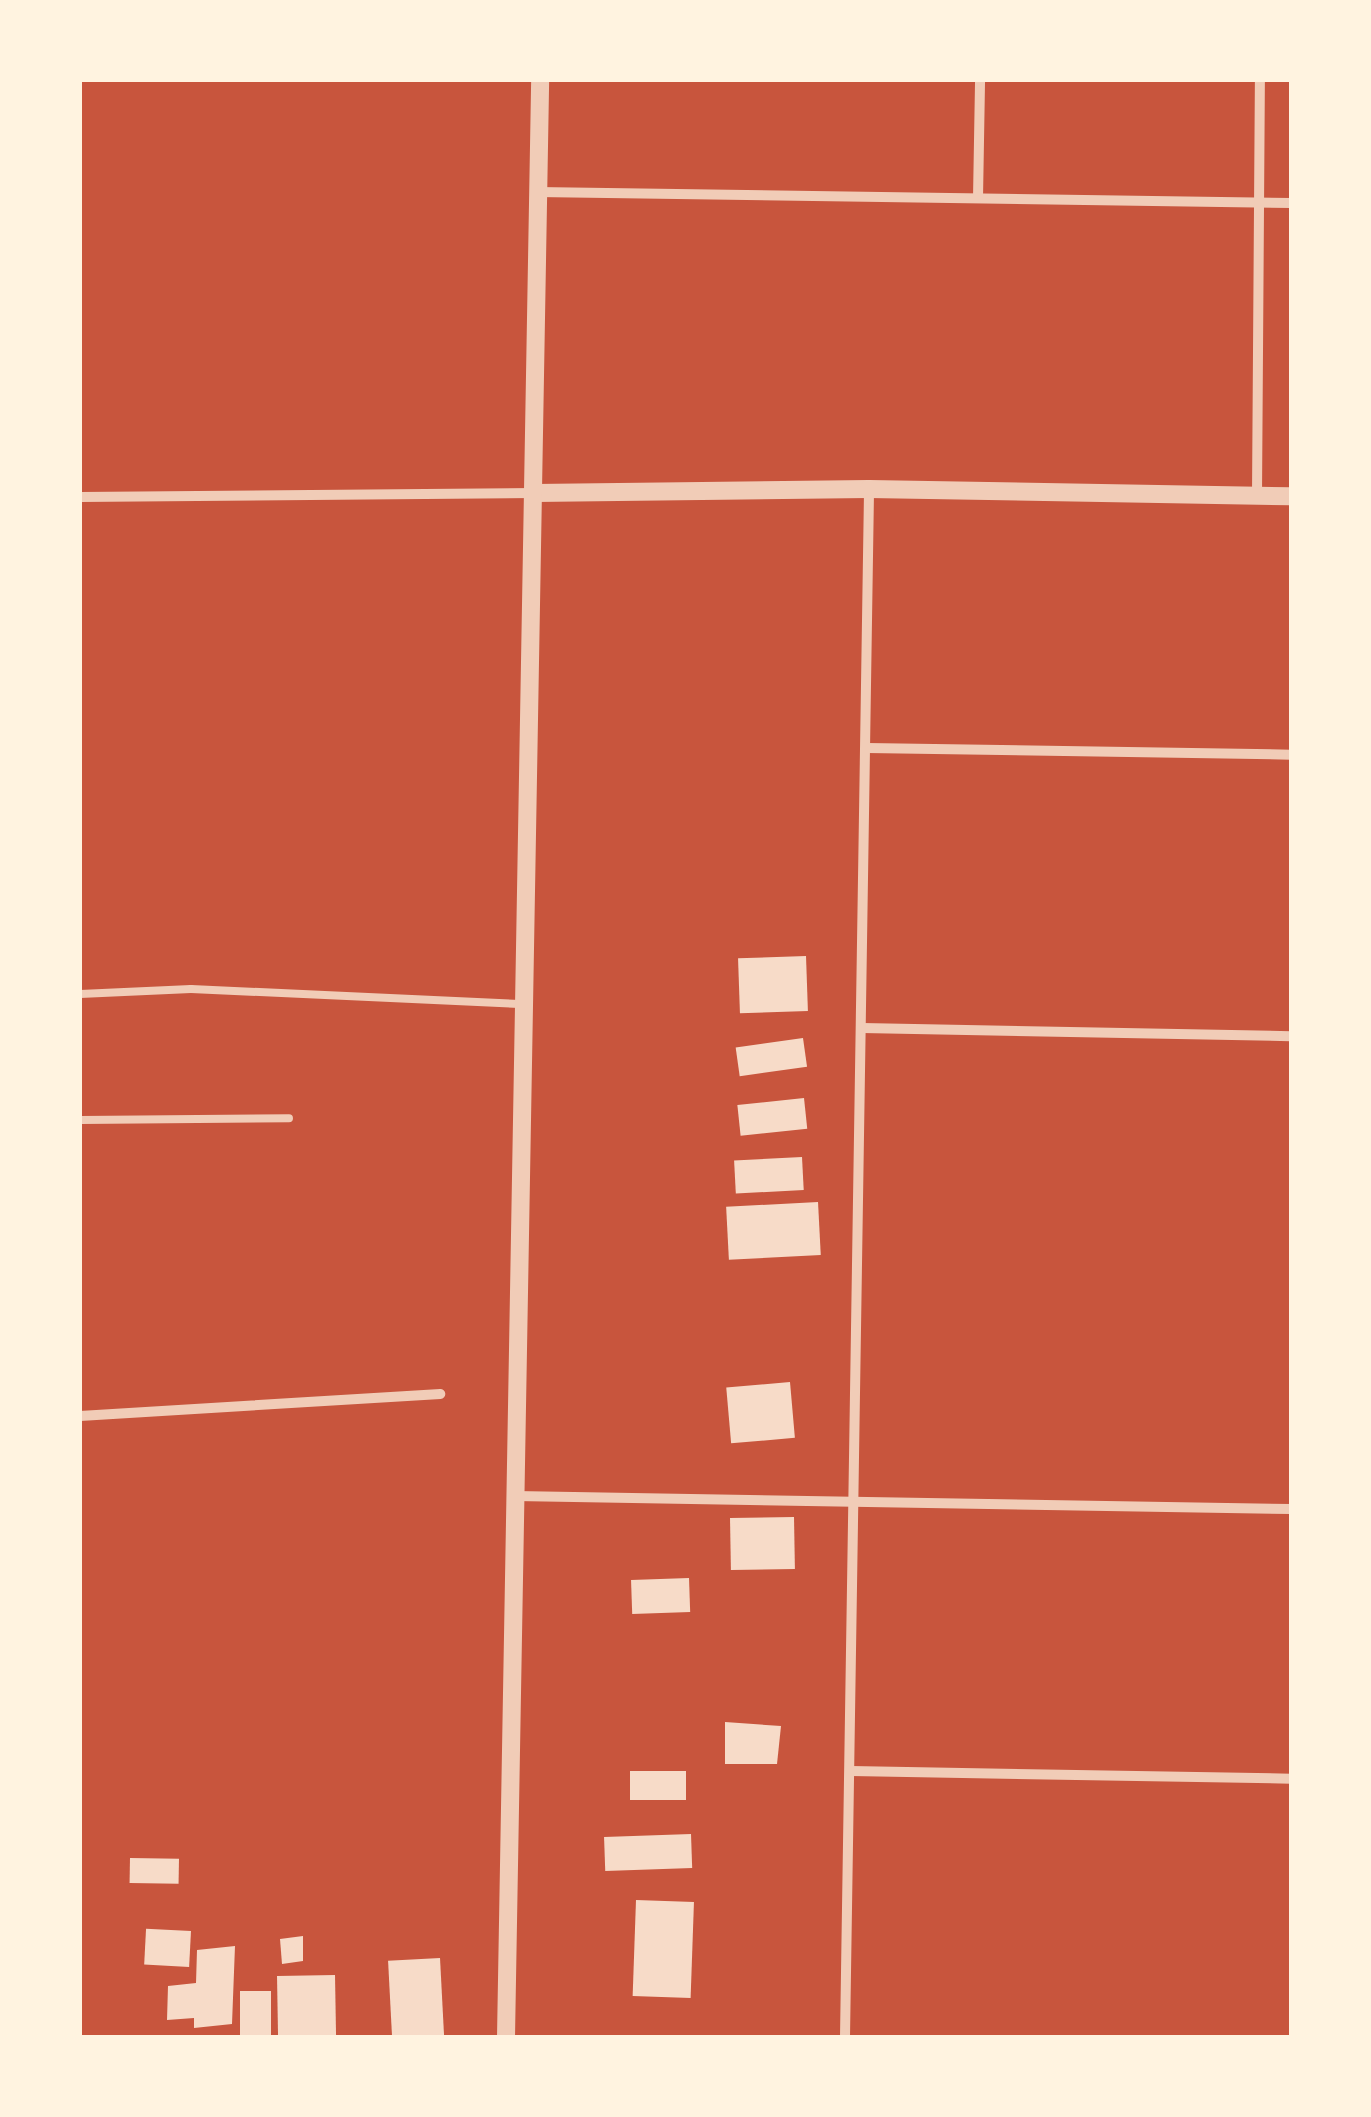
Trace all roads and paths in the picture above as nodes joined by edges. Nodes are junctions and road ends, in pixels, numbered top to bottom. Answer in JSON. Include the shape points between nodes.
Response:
{"nodes":[{"id":1,"x":540,"y":80,"type":"edge"},
{"id":2,"x":980,"y":80,"type":"edge"},
{"id":3,"x":1260,"y":80,"type":"edge"},
{"id":4,"x":537,"y":192,"type":"junction"},
{"id":5,"x":978,"y":198,"type":"junction"},
{"id":6,"x":1259,"y":202,"type":"junction"},
{"id":7,"x":1291,"y":202,"type":"edge"},
{"id":8,"x":869,"y":489,"type":"junction"},
{"id":9,"x":535,"y":494,"type":"junction"},
{"id":10,"x":1257,"y":495,"type":"junction"},
{"id":11,"x":1291,"y":496,"type":"edge"},
{"id":12,"x":80,"y":497,"type":"edge"},
{"id":13,"x":867,"y":748,"type":"junction"},
{"id":14,"x":1291,"y":755,"type":"edge"},
{"id":15,"x":80,"y":994,"type":"edge"},
{"id":16,"x":525,"y":1004,"type":"junction"},
{"id":17,"x":862,"y":1028,"type":"junction"},
{"id":18,"x":1291,"y":1036,"type":"edge"},
{"id":19,"x":289,"y":1118,"type":"dead end"},
{"id":20,"x":80,"y":1120,"type":"edge"},
{"id":21,"x":440,"y":1394,"type":"dead end"},
{"id":22,"x":80,"y":1416,"type":"edge"},
{"id":23,"x":515,"y":1496,"type":"junction"},
{"id":24,"x":855,"y":1502,"type":"junction"},
{"id":25,"x":1291,"y":1508,"type":"edge"},
{"id":26,"x":851,"y":1771,"type":"junction"},
{"id":27,"x":1291,"y":1779,"type":"edge"},
{"id":28,"x":506,"y":2037,"type":"edge"},
{"id":29,"x":846,"y":2037,"type":"edge"}],
"edges":[{"from":1,"to":4,"type":"street"},
{"from":2,"to":5,"type":"street"},
{"from":3,"to":6,"type":"street"},
{"from":4,"to":5,"type":"street"},
{"from":4,"to":9,"type":"street"},
{"from":5,"to":6,"type":"street"},
{"from":6,"to":7,"type":"street"},
{"from":6,"to":10,"type":"street"},
{"from":8,"to":9,"type":"street"},
{"from":8,"to":10,"type":"street"},
{"from":8,"to":13,"type":"street"},
{"from":9,"to":12,"type":"street"},
{"from":9,"to":16,"type":"street"},
{"from":10,"to":11,"type":"street"},
{"from":13,"to":14,"type":"street"},
{"from":13,"to":17,"type":"street"},
{"from":15,"to":16,"type":"lane","via":[[191,989]]},
{"from":16,"to":23,"type":"street"},
{"from":17,"to":18,"type":"street"},
{"from":17,"to":24,"type":"street"},
{"from":19,"to":20,"type":"lane"},
{"from":21,"to":22,"type":"street"},
{"from":23,"to":24,"type":"street"},
{"from":23,"to":28,"type":"street"},
{"from":24,"to":25,"type":"street"},
{"from":24,"to":26,"type":"street"},
{"from":26,"to":27,"type":"street"},
{"from":26,"to":29,"type":"street"}]}
